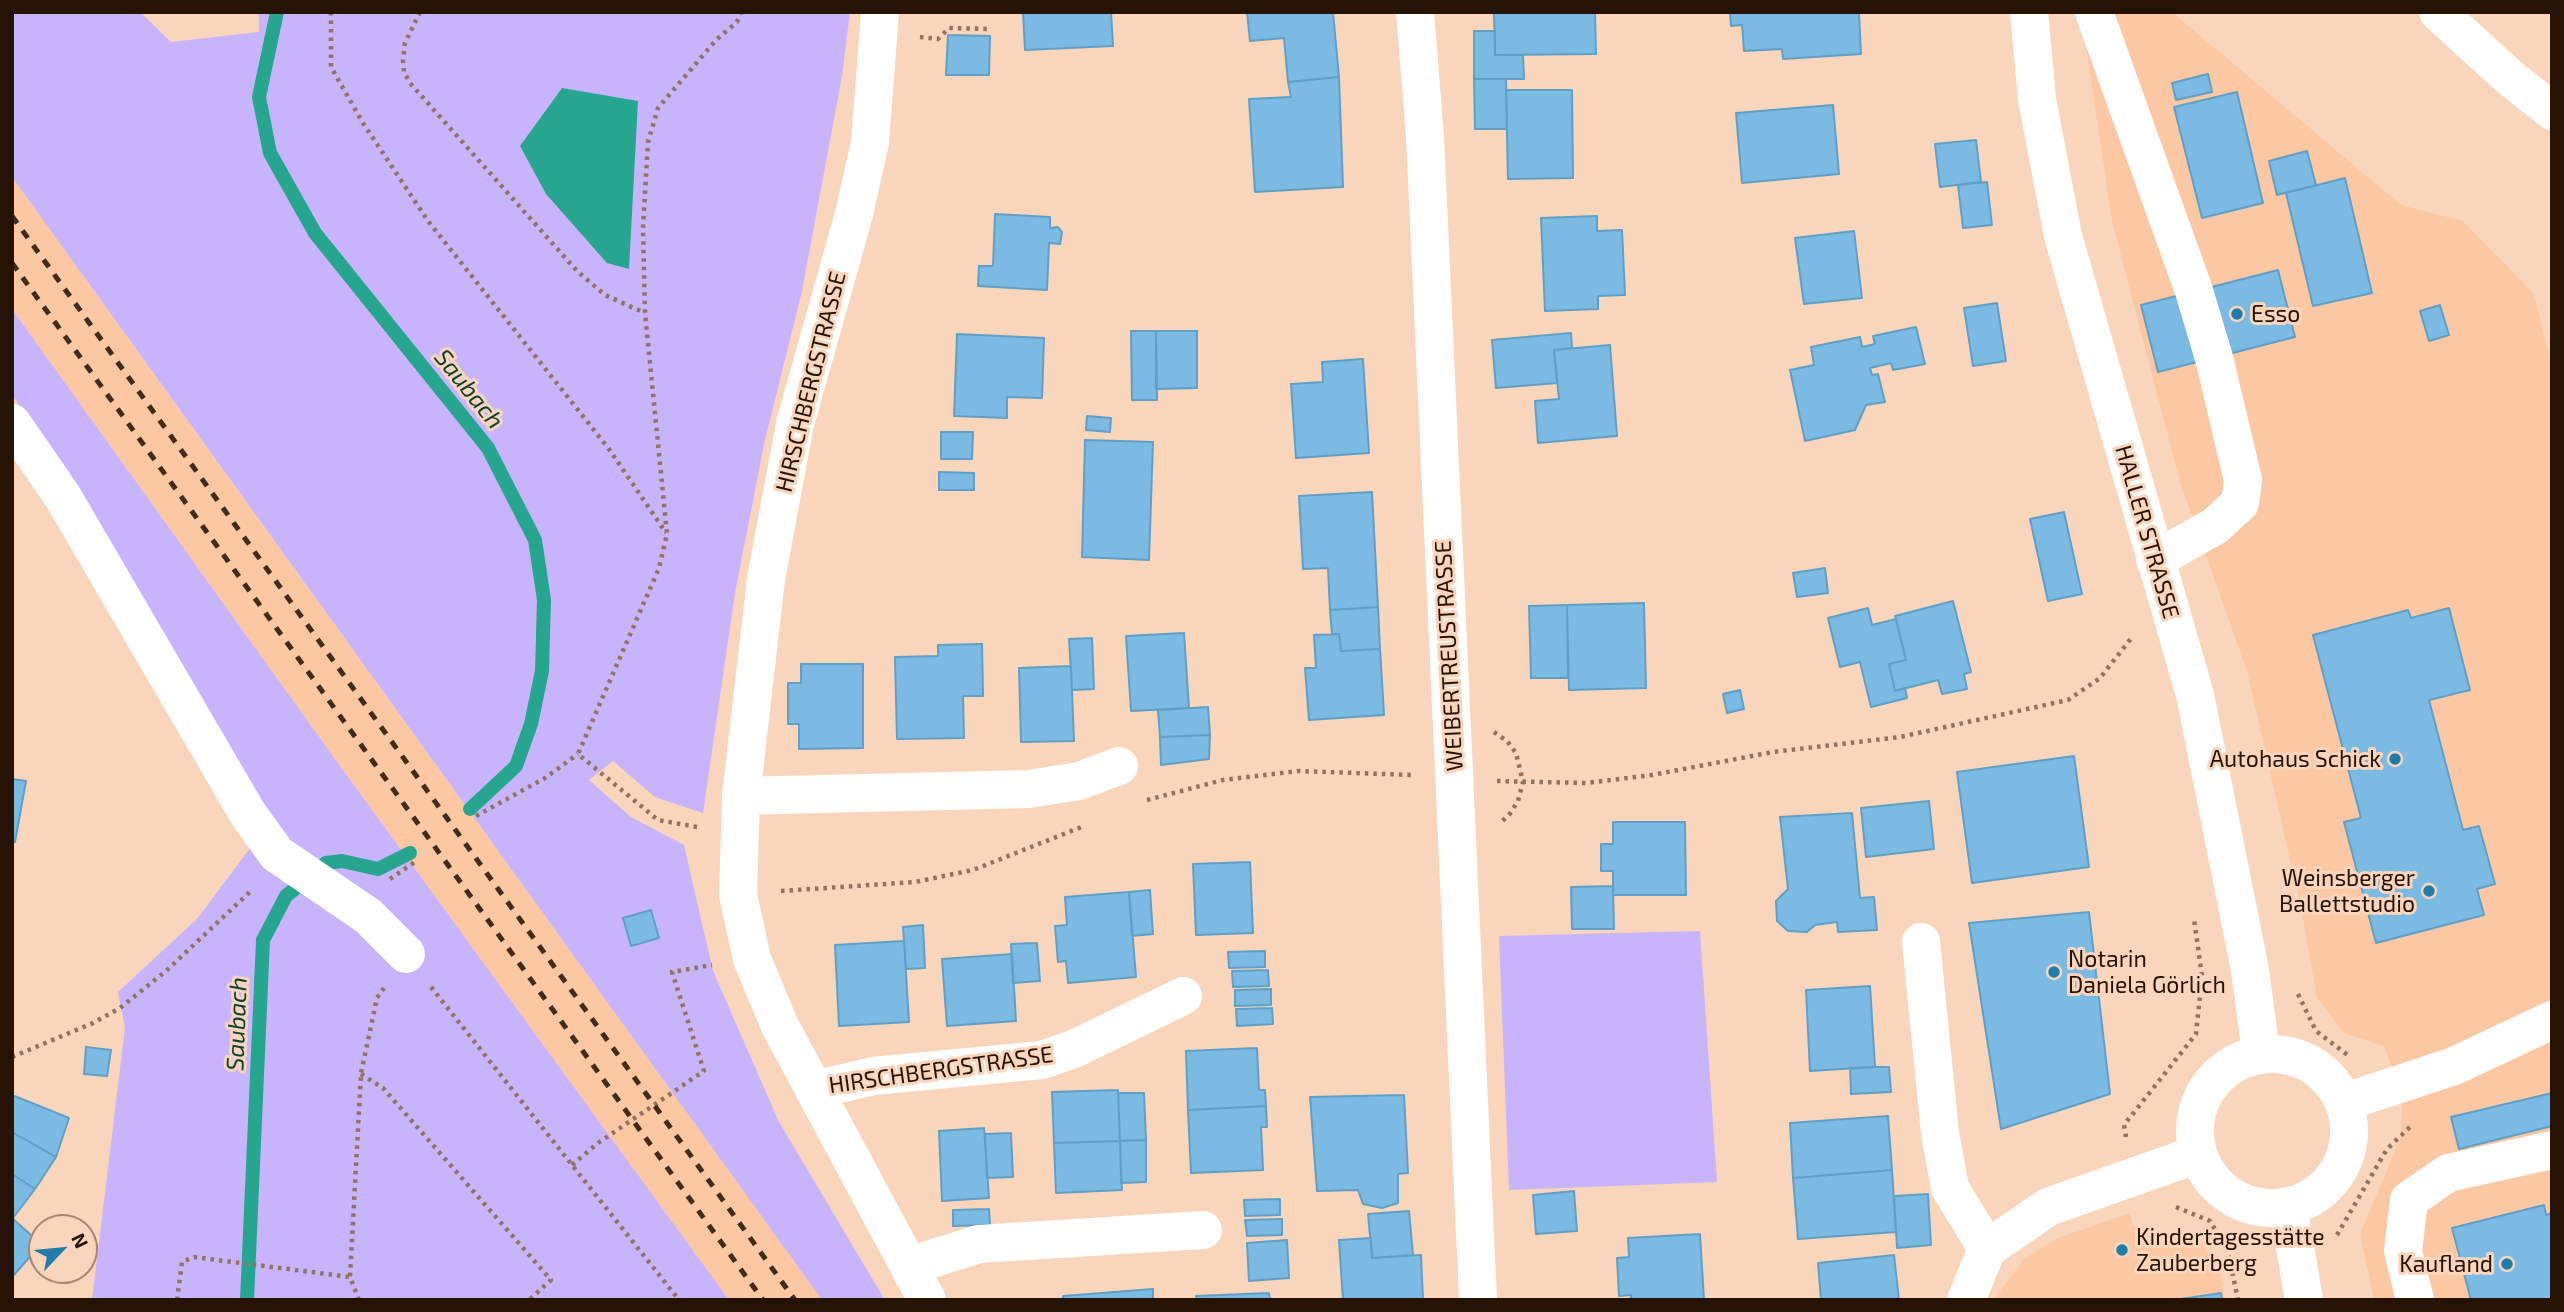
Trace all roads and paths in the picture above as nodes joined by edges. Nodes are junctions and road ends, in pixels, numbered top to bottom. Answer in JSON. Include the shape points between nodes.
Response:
{"nodes":[{"id":1,"x":331,"y":12,"type":"edge"},
{"id":2,"x":420,"y":12,"type":"edge"},
{"id":3,"x":741,"y":12,"type":"edge"},
{"id":4,"x":880,"y":12,"type":"edge"},
{"id":5,"x":1415,"y":12,"type":"edge"},
{"id":6,"x":2029,"y":12,"type":"edge"},
{"id":7,"x":2094,"y":12,"type":"edge"},
{"id":8,"x":2438,"y":12,"type":"edge"},
{"id":9,"x":990,"y":29,"type":"dead end"},
{"id":10,"x":916,"y":36,"type":"dead end"},
{"id":11,"x":2552,"y":111,"type":"edge"},
{"id":12,"x":645,"y":313,"type":"junction"},
{"id":13,"x":12,"y":423,"type":"edge"},
{"id":14,"x":667,"y":534,"type":"junction"},
{"id":15,"x":2160,"y":577,"type":"junction"},
{"id":16,"x":578,"y":754,"type":"junction"},
{"id":17,"x":1119,"y":766,"type":"dead end"},
{"id":18,"x":1405,"y":775,"type":"dead end"},
{"id":19,"x":1586,"y":783,"type":"dead end"},
{"id":20,"x":741,"y":796,"type":"junction"},
{"id":21,"x":1143,"y":801,"type":"dead end"},
{"id":22,"x":476,"y":816,"type":"dead end"},
{"id":23,"x":1094,"y":822,"type":"dead end"},
{"id":24,"x":739,"y":834,"type":"junction"},
{"id":25,"x":284,"y":859,"type":"junction"},
{"id":26,"x":415,"y":862,"type":"dead end"},
{"id":27,"x":367,"y":895,"type":"junction"},
{"id":28,"x":738,"y":895,"type":"junction"},
{"id":29,"x":2192,"y":910,"type":"dead end"},
{"id":30,"x":1921,"y":942,"type":"dead end"},
{"id":31,"x":406,"y":954,"type":"junction"},
{"id":32,"x":752,"y":959,"type":"junction"},
{"id":33,"x":2250,"y":970,"type":"junction"},
{"id":34,"x":2202,"y":976,"type":"junction"},
{"id":35,"x":2296,"y":984,"type":"dead end"},
{"id":36,"x":1183,"y":996,"type":"dead end"},
{"id":37,"x":2552,"y":1020,"type":"edge"},
{"id":38,"x":2260,"y":1053,"type":"junction"},
{"id":39,"x":12,"y":1057,"type":"edge"},
{"id":40,"x":2360,"y":1057,"type":"dead end"},
{"id":41,"x":361,"y":1073,"type":"junction"},
{"id":42,"x":814,"y":1090,"type":"junction"},
{"id":43,"x":2345,"y":1102,"type":"junction"},
{"id":44,"x":2552,"y":1150,"type":"edge"},
{"id":45,"x":2198,"y":1154,"type":"junction"},
{"id":46,"x":572,"y":1165,"type":"junction"},
{"id":47,"x":2133,"y":1177,"type":"junction"},
{"id":48,"x":2288,"y":1206,"type":"junction"},
{"id":49,"x":1203,"y":1230,"type":"dead end"},
{"id":50,"x":1987,"y":1249,"type":"junction"},
{"id":51,"x":909,"y":1266,"type":"junction"},
{"id":52,"x":350,"y":1277,"type":"junction"},
{"id":53,"x":177,"y":1300,"type":"edge"},
{"id":54,"x":359,"y":1300,"type":"edge"},
{"id":55,"x":529,"y":1300,"type":"edge"},
{"id":56,"x":679,"y":1300,"type":"edge"},
{"id":57,"x":927,"y":1300,"type":"edge"},
{"id":58,"x":1478,"y":1300,"type":"edge"},
{"id":59,"x":1966,"y":1300,"type":"edge"},
{"id":60,"x":2238,"y":1300,"type":"edge"},
{"id":61,"x":2304,"y":1300,"type":"edge"},
{"id":62,"x":2415,"y":1300,"type":"edge"}],
"edges":[{"from":1,"to":14,"type":"path","via":[[331,67],[363,123],[428,221],[609,449]]},
{"from":2,"to":12,"type":"path","via":[[405,43],[404,72],[410,83],[577,271],[606,295]]},
{"from":3,"to":12,"type":"path","via":[[737,22],[658,108],[648,142]]},
{"from":4,"to":20,"type":"street","name":"HIRSCHBERGSTRASSE","via":[[870,142],[795,424],[766,579]]},
{"from":5,"to":58,"type":"street","name":"WEIBERTREUSTRASSE"},
{"from":6,"to":15,"type":"street","name":"HALLER STRASSE","via":[[2037,99],[2063,236]]},
{"from":7,"to":15,"type":"street","via":[[2194,291],[2243,480],[2240,503]]},
{"from":8,"to":11,"type":"street"},
{"from":9,"to":10,"type":"path","via":[[949,28],[938,38]]},
{"from":12,"to":14,"type":"path"},
{"from":13,"to":25,"type":"street","via":[[63,497],[248,814]]},
{"from":14,"to":16,"type":"path","via":[[659,568]]},
{"from":15,"to":19,"type":"path","via":[[2129,644],[2100,678],[2068,700],[1900,737],[1773,752]]},
{"from":15,"to":33,"type":"street","name":"HALLER STRASSE","via":[[2195,695]]},
{"from":16,"to":22,"type":"path"},
{"from":16,"to":24,"type":"path","via":[[658,820]]},
{"from":17,"to":20,"type":"street","via":[[1079,781],[1029,789]]},
{"from":18,"to":21,"type":"path","via":[[1298,771],[1223,780]]},
{"from":20,"to":24,"type":"street","name":"HIRSCHBERGSTRASSE"},
{"from":23,"to":28,"type":"path","via":[[974,870],[915,882]]},
{"from":24,"to":28,"type":"street","name":"HIRSCHBERGSTRASSE"},
{"from":25,"to":27,"type":"street"},
{"from":25,"to":39,"type":"path","via":[[166,971],[120,1008]]},
{"from":26,"to":27,"type":"path"},
{"from":27,"to":31,"type":"street","via":[[368,916]]},
{"from":28,"to":32,"type":"street","name":"HIRSCHBERGSTRASSE"},
{"from":29,"to":34,"type":"path"},
{"from":30,"to":50,"type":"street","via":[[1950,1188]]},
{"from":31,"to":41,"type":"path","via":[[377,998]]},
{"from":31,"to":46,"type":"path"},
{"from":32,"to":42,"type":"street","name":"HIRSCHBERGSTRASSE"},
{"from":32,"to":46,"type":"path","via":[[672,972],[704,1071]]},
{"from":33,"to":34,"type":"path"},
{"from":33,"to":38,"type":"street","name":"HALLER STRASSE"},
{"from":34,"to":47,"type":"path","via":[[2196,1034],[2124,1125]]},
{"from":35,"to":40,"type":"path","via":[[2316,1031],[2350,1056]]},
{"from":36,"to":42,"type":"street","name":"HIRSCHBERGSTRASSE","via":[[1042,1060],[873,1076]]},
{"from":37,"to":43,"type":"street","via":[[2454,1066]]},
{"from":38,"to":43,"type":"street","via":[[2302,1058],[2320,1069]]},
{"from":38,"to":45,"type":"street","via":[[2239,1060],[2206,1089],[2197,1110]]},
{"from":41,"to":52,"type":"path"},
{"from":41,"to":55,"type":"path","via":[[383,1088],[551,1280]]},
{"from":42,"to":51,"type":"street","name":"HIRSCHBERGSTRASSE"},
{"from":43,"to":48,"type":"street","via":[[2348,1150],[2339,1173],[2322,1191]]},
{"from":44,"to":62,"type":"street","via":[[2448,1173],[2409,1200],[2403,1251]]},
{"from":45,"to":47,"type":"street"},
{"from":45,"to":48,"type":"street","via":[[2207,1173],[2237,1200],[2257,1207]]},
{"from":46,"to":56,"type":"path"},
{"from":47,"to":50,"type":"street","via":[[2048,1207]]},
{"from":47,"to":60,"type":"path","via":[[2142,1194],[2210,1221],[2228,1252]]},
{"from":48,"to":61,"type":"street"},
{"from":49,"to":51,"type":"street","via":[[979,1244]]},
{"from":50,"to":59,"type":"street"},
{"from":51,"to":57,"type":"street","name":"HIRSCHBERGSTRASSE"},
{"from":52,"to":53,"type":"path","via":[[194,1257],[182,1262]]},
{"from":52,"to":54,"type":"path"}]}
